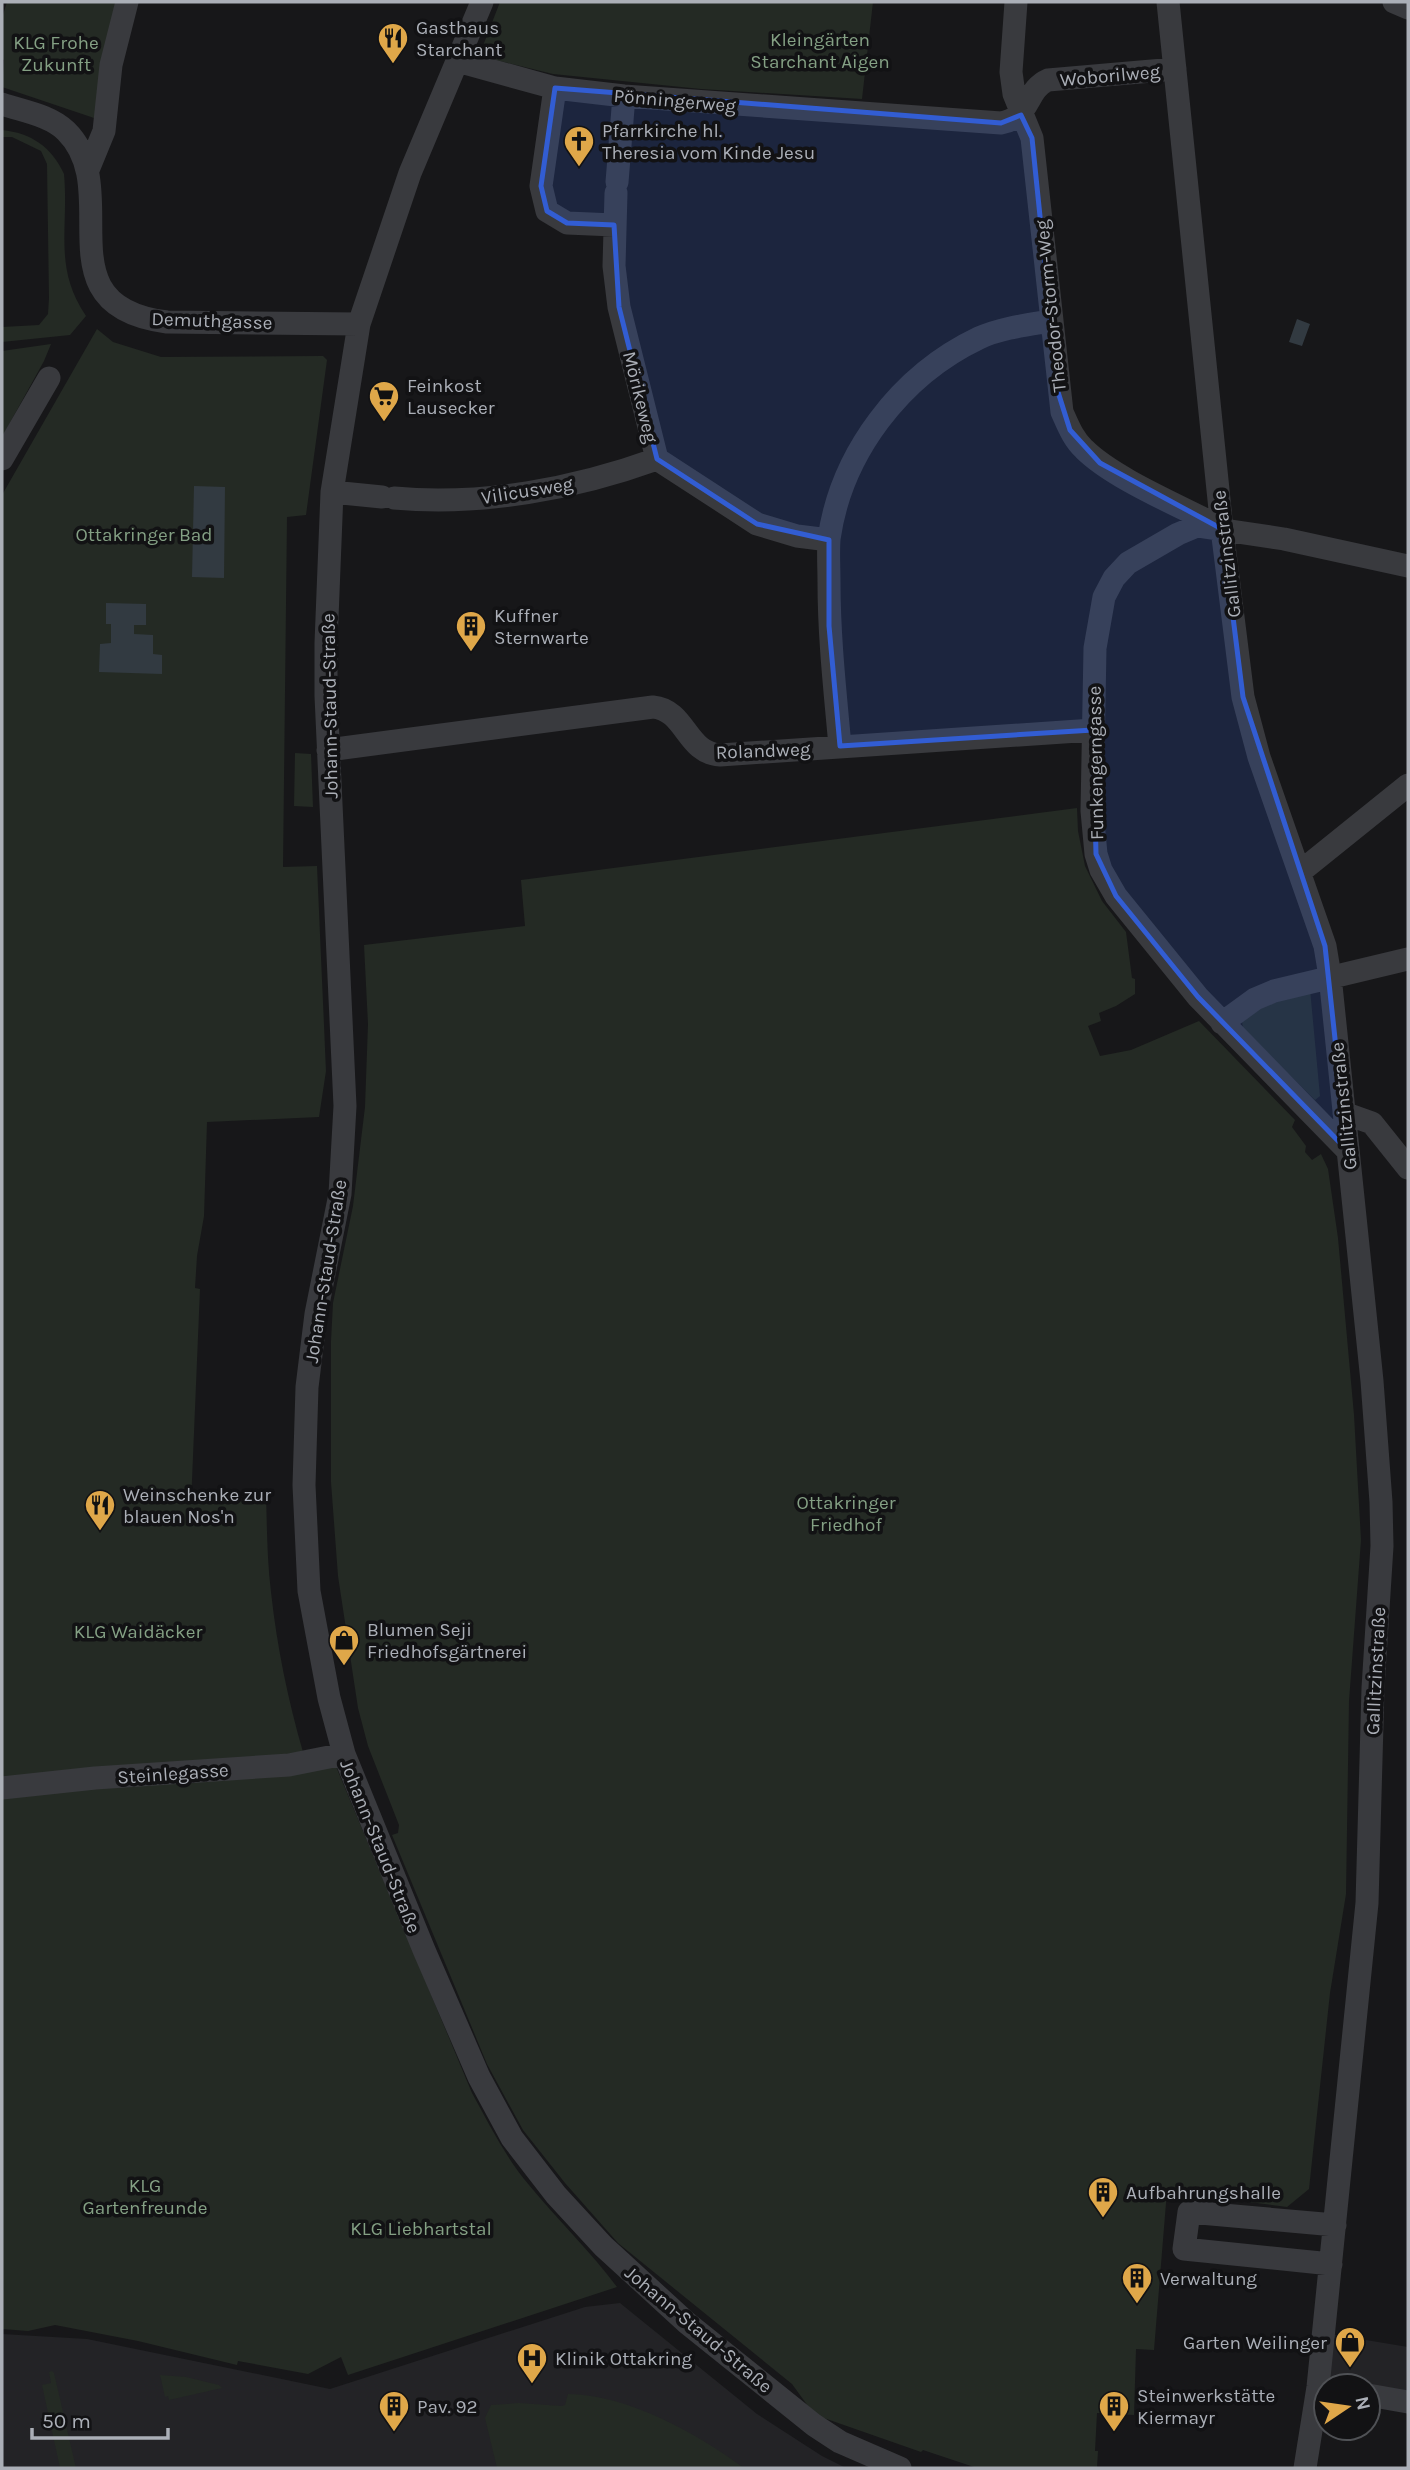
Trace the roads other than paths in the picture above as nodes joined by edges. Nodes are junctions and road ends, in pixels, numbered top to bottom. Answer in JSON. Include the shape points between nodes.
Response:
{"nodes":[{"id":1,"x":127,"y":2,"type":"edge"},
{"id":2,"x":482,"y":2,"type":"edge"},
{"id":3,"x":1016,"y":2,"type":"edge"},
{"id":4,"x":1168,"y":2,"type":"edge"},
{"id":5,"x":1394,"y":2,"type":"edge"},
{"id":6,"x":1408,"y":8,"type":"edge"},
{"id":7,"x":457,"y":61,"type":"junction"},
{"id":8,"x":1175,"y":69,"type":"junction"},
{"id":9,"x":555,"y":88,"type":"junction"},
{"id":10,"x":624,"y":96,"type":"junction"},
{"id":11,"x":2,"y":104,"type":"edge"},
{"id":12,"x":1021,"y":115,"type":"junction"},
{"id":13,"x":88,"y":170,"type":"junction"},
{"id":14,"x":614,"y":225,"type":"junction"},
{"id":15,"x":1051,"y":321,"type":"junction"},
{"id":16,"x":359,"y":324,"type":"junction"},
{"id":17,"x":49,"y":378,"type":"dead end"},
{"id":18,"x":2,"y":459,"type":"edge"},
{"id":19,"x":657,"y":459,"type":"junction"},
{"id":20,"x":332,"y":492,"type":"junction"},
{"id":21,"x":1222,"y":529,"type":"junction"},
{"id":22,"x":829,"y":540,"type":"junction"},
{"id":23,"x":1408,"y":566,"type":"edge"},
{"id":24,"x":1093,"y":730,"type":"junction"},
{"id":25,"x":840,"y":746,"type":"junction"},
{"id":26,"x":328,"y":750,"type":"junction"},
{"id":27,"x":1408,"y":785,"type":"edge"},
{"id":28,"x":1300,"y":872,"type":"junction"},
{"id":29,"x":1408,"y":959,"type":"edge"},
{"id":30,"x":1330,"y":976,"type":"junction"},
{"id":31,"x":1222,"y":1023,"type":"junction"},
{"id":32,"x":1344,"y":1113,"type":"junction"},
{"id":33,"x":1347,"y":1150,"type":"junction"},
{"id":34,"x":1408,"y":1168,"type":"edge"},
{"id":35,"x":344,"y":1754,"type":"junction"},
{"id":36,"x":2,"y":1788,"type":"edge"},
{"id":37,"x":1335,"y":2225,"type":"junction"},
{"id":38,"x":1331,"y":2264,"type":"junction"},
{"id":39,"x":1323,"y":2372,"type":"edge"},
{"id":40,"x":1382,"y":2397,"type":"edge"},
{"id":41,"x":1408,"y":2402,"type":"edge"},
{"id":42,"x":1312,"y":2435,"type":"edge"},
{"id":43,"x":900,"y":2468,"type":"edge"},
{"id":44,"x":1305,"y":2468,"type":"edge"}],
"edges":[{"from":1,"to":13,"type":"street","via":[[111,65],[104,131]]},
{"from":2,"to":7,"type":"street","name":"Johann-Staud-Straße"},
{"from":3,"to":12,"type":"street","name":"Theodor-Storm-Weg","via":[[1011,72]]},
{"from":4,"to":8,"type":"street","name":"Gallitzinstraße"},
{"from":5,"to":6,"type":"street"},
{"from":7,"to":9,"type":"street","name":"Pönningerweg"},
{"from":7,"to":16,"type":"street","name":"Johann-Staud-Straße","via":[[410,173]]},
{"from":8,"to":12,"type":"street","name":"Woborilweg","via":[[1048,80],[1039,84]]},
{"from":8,"to":21,"type":"street","name":"Gallitzinstraße"},
{"from":9,"to":10,"type":"street","name":"Pönningerweg"},
{"from":9,"to":14,"type":"street","via":[[541,186],[547,211],[567,223]]},
{"from":10,"to":12,"type":"street","name":"Pönningerweg","via":[[1001,123]]},
{"from":10,"to":14,"type":"street","name":"Mörikeweg"},
{"from":11,"to":13,"type":"street","name":"Demuthgasse","via":[[65,130]]},
{"from":12,"to":15,"type":"street","name":"Theodor-Storm-Weg","via":[[1032,138]]},
{"from":13,"to":16,"type":"street","name":"Demuthgasse","via":[[93,269],[114,302],[128,312],[167,322]]},
{"from":14,"to":19,"type":"street","name":"Mörikeweg","via":[[619,307]]},
{"from":15,"to":21,"type":"street","name":"Theodor-Storm-Weg","via":[[1062,412],[1082,448],[1100,463]]},
{"from":15,"to":22,"type":"street","via":[[979,338],[912,383],[890,406],[858,455]]},
{"from":16,"to":20,"type":"street","name":"Johann-Staud-Straße"},
{"from":17,"to":18,"type":"street"},
{"from":19,"to":20,"type":"street","name":"Vilicusweg","via":[[561,486],[500,496],[425,501]]},
{"from":19,"to":22,"type":"street","name":"Mörikeweg","via":[[757,524]]},
{"from":20,"to":26,"type":"street","name":"Johann-Staud-Straße","via":[[326,643]]},
{"from":21,"to":23,"type":"street"},
{"from":21,"to":24,"type":"street","name":"Funkengerngasse","via":[[1197,526],[1178,534],[1128,564],[1114,578],[1098,621]]},
{"from":21,"to":28,"type":"street","name":"Gallitzinstraße","via":[[1243,697]]},
{"from":22,"to":25,"type":"street","via":[[829,626]]},
{"from":24,"to":25,"type":"street","name":"Rolandweg"},
{"from":24,"to":31,"type":"street","name":"Funkengerngasse","via":[[1092,811],[1101,870],[1116,896]]},
{"from":25,"to":26,"type":"street","name":"Rolandweg","via":[[714,755],[696,746],[670,711],[653,707]]},
{"from":26,"to":35,"type":"street","name":"Johann-Staud-Straße","via":[[344,1144],[307,1387],[304,1485],[309,1591]]},
{"from":27,"to":28,"type":"street"},
{"from":28,"to":30,"type":"street","name":"Gallitzinstraße","via":[[1325,946]]},
{"from":29,"to":30,"type":"street"},
{"from":30,"to":31,"type":"street","via":[[1265,994]]},
{"from":30,"to":32,"type":"street","name":"Gallitzinstraße"},
{"from":31,"to":33,"type":"street","name":"Funkengerngasse"},
{"from":32,"to":33,"type":"street","name":"Gallitzinstraße"},
{"from":32,"to":34,"type":"street","via":[[1372,1123]]},
{"from":33,"to":37,"type":"street","name":"Gallitzinstraße","via":[[1372,1381],[1382,1546],[1367,1903]]},
{"from":35,"to":36,"type":"street","name":"Steinlegasse","via":[[289,1765]]},
{"from":35,"to":43,"type":"street","name":"Johann-Staud-Straße","via":[[478,2077],[512,2138],[556,2195],[603,2246],[687,2323],[814,2425],[840,2442]]},
{"from":37,"to":38,"type":"street","name":"Gallitzinstraße"},
{"from":37,"to":38,"type":"street","via":[[1189,2212],[1185,2249]]},
{"from":38,"to":39,"type":"street","name":"Gallitzinstraße"},
{"from":40,"to":41,"type":"street"},
{"from":42,"to":44,"type":"street","name":"Gallitzinstraße"}]}
